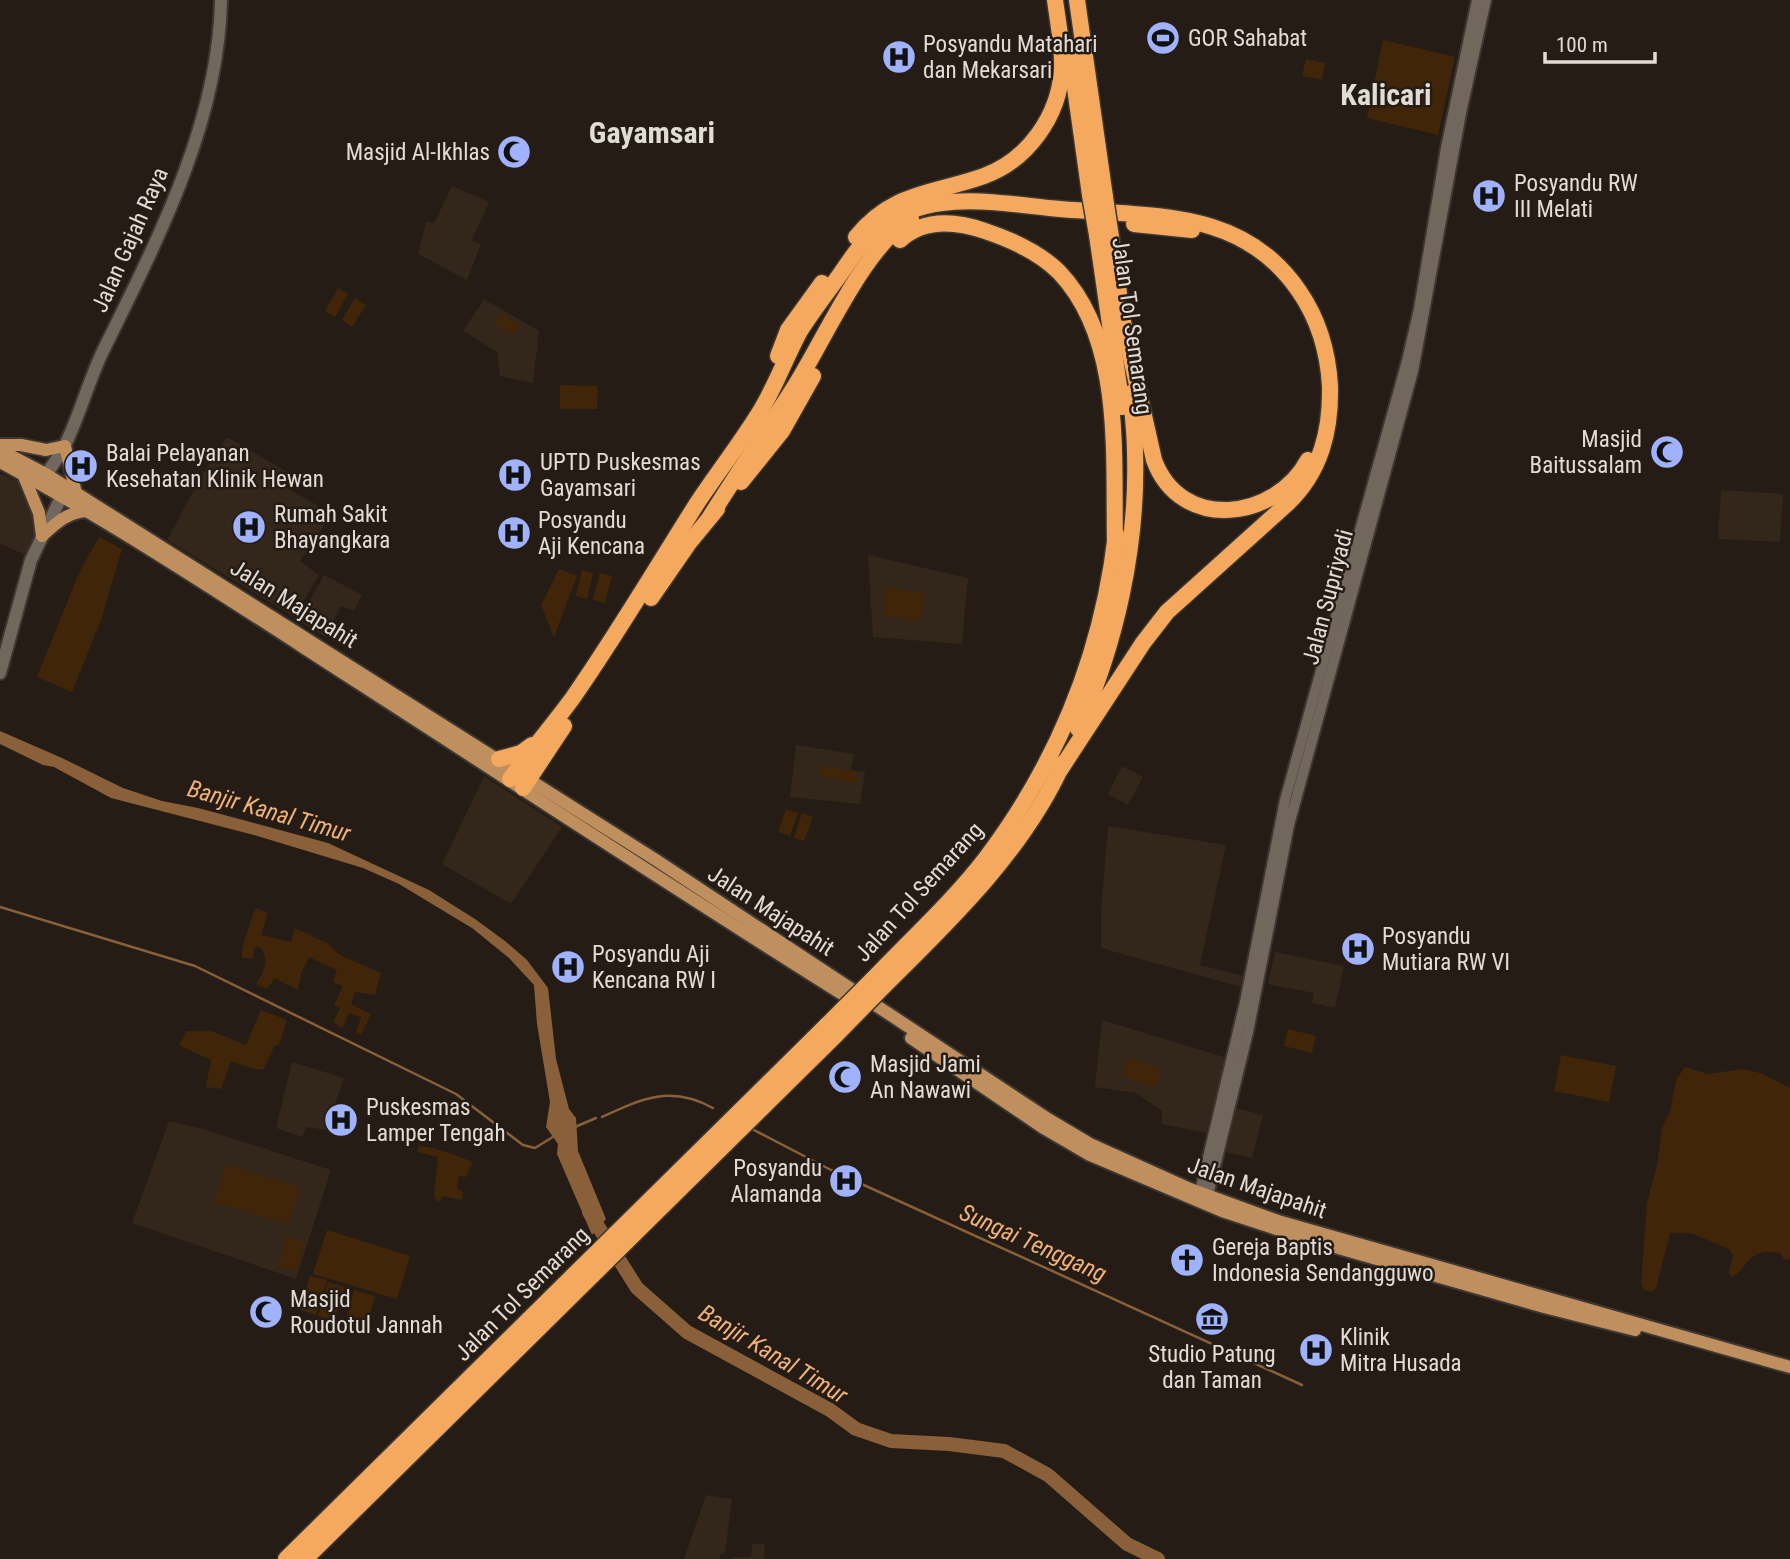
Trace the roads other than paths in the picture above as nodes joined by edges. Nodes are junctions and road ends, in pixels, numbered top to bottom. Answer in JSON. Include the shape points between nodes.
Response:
{"nodes":[{"id":1,"x":221,"y":0,"type":"edge"},
{"id":2,"x":1055,"y":0,"type":"edge"},
{"id":3,"x":1063,"y":0,"type":"edge"},
{"id":4,"x":1077,"y":0,"type":"edge"},
{"id":5,"x":1477,"y":0,"type":"edge"},
{"id":6,"x":1486,"y":0,"type":"edge"},
{"id":7,"x":1098,"y":196,"type":"junction"},
{"id":8,"x":1104,"y":236,"type":"junction"},
{"id":9,"x":1122,"y":318,"type":"junction"},
{"id":10,"x":65,"y":446,"type":"junction"},
{"id":11,"x":0,"y":447,"type":"edge"},
{"id":12,"x":0,"y":462,"type":"edge"},
{"id":13,"x":23,"y":474,"type":"junction"},
{"id":14,"x":43,"y":479,"type":"junction"},
{"id":15,"x":68,"y":492,"type":"junction"},
{"id":16,"x":697,"y":505,"type":"junction"},
{"id":17,"x":86,"y":511,"type":"junction"},
{"id":18,"x":710,"y":517,"type":"junction"},
{"id":19,"x":42,"y":536,"type":"junction"},
{"id":20,"x":1115,"y":543,"type":"junction"},
{"id":21,"x":217,"y":586,"type":"junction"},
{"id":22,"x":1333,"y":643,"type":"junction"},
{"id":23,"x":0,"y":673,"type":"edge"},
{"id":24,"x":543,"y":746,"type":"junction"},
{"id":25,"x":499,"y":760,"type":"junction"},
{"id":26,"x":1060,"y":769,"type":"junction"},
{"id":27,"x":523,"y":780,"type":"junction"},
{"id":28,"x":878,"y":983,"type":"junction"},
{"id":29,"x":1203,"y":1198,"type":"junction"},
{"id":30,"x":580,"y":1278,"type":"junction"},
{"id":31,"x":1606,"y":1317,"type":"junction"},
{"id":32,"x":1790,"y":1367,"type":"edge"},
{"id":33,"x":1790,"y":1375,"type":"edge"},
{"id":34,"x":286,"y":1559,"type":"edge"},
{"id":35,"x":305,"y":1559,"type":"edge"}],
"edges":[{"from":1,"to":10,"type":"main road","name":"Jalan Gajah Raya","via":[[216,63],[187,163]]},
{"from":2,"to":16,"type":"highway","via":[[1062,48],[1060,88],[1051,115],[1034,141],[985,176],[907,197],[875,217],[788,330],[775,369],[728,441]]},
{"from":3,"to":7,"type":"highway","name":"Jalan Tol Semarang"},
{"from":4,"to":7,"type":"highway","name":"Jalan Tol Semarang"},
{"from":5,"to":22,"type":"street","name":"Jalan Supriyadi","via":[[1419,309]]},
{"from":6,"to":22,"type":"street","name":"Jalan Supriyadi","via":[[1413,371]]},
{"from":7,"to":8,"type":"highway","name":"Jalan Tol Semarang","bridge":true},
{"from":8,"to":9,"type":"highway","name":"Jalan Tol Semarang"},
{"from":8,"to":20,"type":"highway","name":"Jalan Tol Semarang","via":[[1123,429]]},
{"from":9,"to":18,"type":"highway","via":[[1154,460],[1169,485],[1191,502],[1233,511],[1271,497],[1298,476],[1311,455],[1320,420],[1319,360],[1309,326],[1293,296],[1256,257],[1199,231],[994,209],[940,210],[902,225],[877,250]]},
{"from":9,"to":26,"type":"highway","name":"Jalan Tol Semarang","via":[[1135,453],[1128,559],[1108,650]]},
{"from":10,"to":11,"type":"main road","via":[[46,450]]},
{"from":10,"to":14,"type":"main road","name":"Jalan Gajah Raya"},
{"from":10,"to":15,"type":"main road"},
{"from":11,"to":14,"type":"main road","name":"Jalan Majapahit"},
{"from":12,"to":13,"type":"main road","name":"Jalan Majapahit"},
{"from":13,"to":14,"type":"main road","name":"Jalan Majapahit"},
{"from":13,"to":19,"type":"main road"},
{"from":14,"to":15,"type":"main road","name":"Jalan Majapahit"},
{"from":15,"to":17,"type":"main road","name":"Jalan Majapahit"},
{"from":15,"to":19,"type":"main road"},
{"from":15,"to":21,"type":"main road","name":"Jalan Majapahit"},
{"from":16,"to":24,"type":"highway"},
{"from":16,"to":26,"type":"highway","via":[[762,408],[801,331],[854,254],[884,224],[916,208],[967,202],[1171,216],[1249,242],[1285,271],[1323,338],[1330,391],[1329,421],[1320,457],[1297,494],[1167,611]]},
{"from":17,"to":19,"type":"main road","via":[[62,517]]},
{"from":17,"to":21,"type":"main road","name":"Jalan Majapahit"},
{"from":18,"to":20,"type":"highway","via":[[782,431],[887,250],[924,226],[952,223],[1009,239],[1035,253],[1059,272],[1091,319],[1110,402]]},
{"from":18,"to":24,"type":"highway"},
{"from":19,"to":23,"type":"main road"},
{"from":20,"to":28,"type":"highway","name":"Jalan Tol Semarang","via":[[1096,644],[1077,699],[1029,794],[976,869]]},
{"from":21,"to":25,"type":"main road","name":"Jalan Majapahit"},
{"from":21,"to":27,"type":"main road","name":"Jalan Majapahit"},
{"from":22,"to":29,"type":"street","name":"Jalan Supriyadi","via":[[1284,842],[1248,1032],[1230,1085]]},
{"from":24,"to":25,"type":"highway"},
{"from":24,"to":27,"type":"highway"},
{"from":25,"to":27,"type":"main road","name":"Jalan Majapahit"},
{"from":26,"to":28,"type":"highway","name":"Jalan Tol Semarang","via":[[1032,817],[981,885]]},
{"from":27,"to":29,"type":"main road","name":"Jalan Majapahit","via":[[568,819],[892,1025],[1042,1127],[1114,1167]]},
{"from":28,"to":30,"type":"highway","name":"Jalan Tol Semarang","bridge":true},
{"from":29,"to":31,"type":"main road","name":"Jalan Majapahit","via":[[1307,1239],[1390,1257],[1544,1307]]},
{"from":30,"to":34,"type":"highway","name":"Jalan Tol Semarang"},
{"from":30,"to":35,"type":"highway","name":"Jalan Tol Semarang"},
{"from":31,"to":32,"type":"main road"},
{"from":31,"to":33,"type":"main road"}]}
